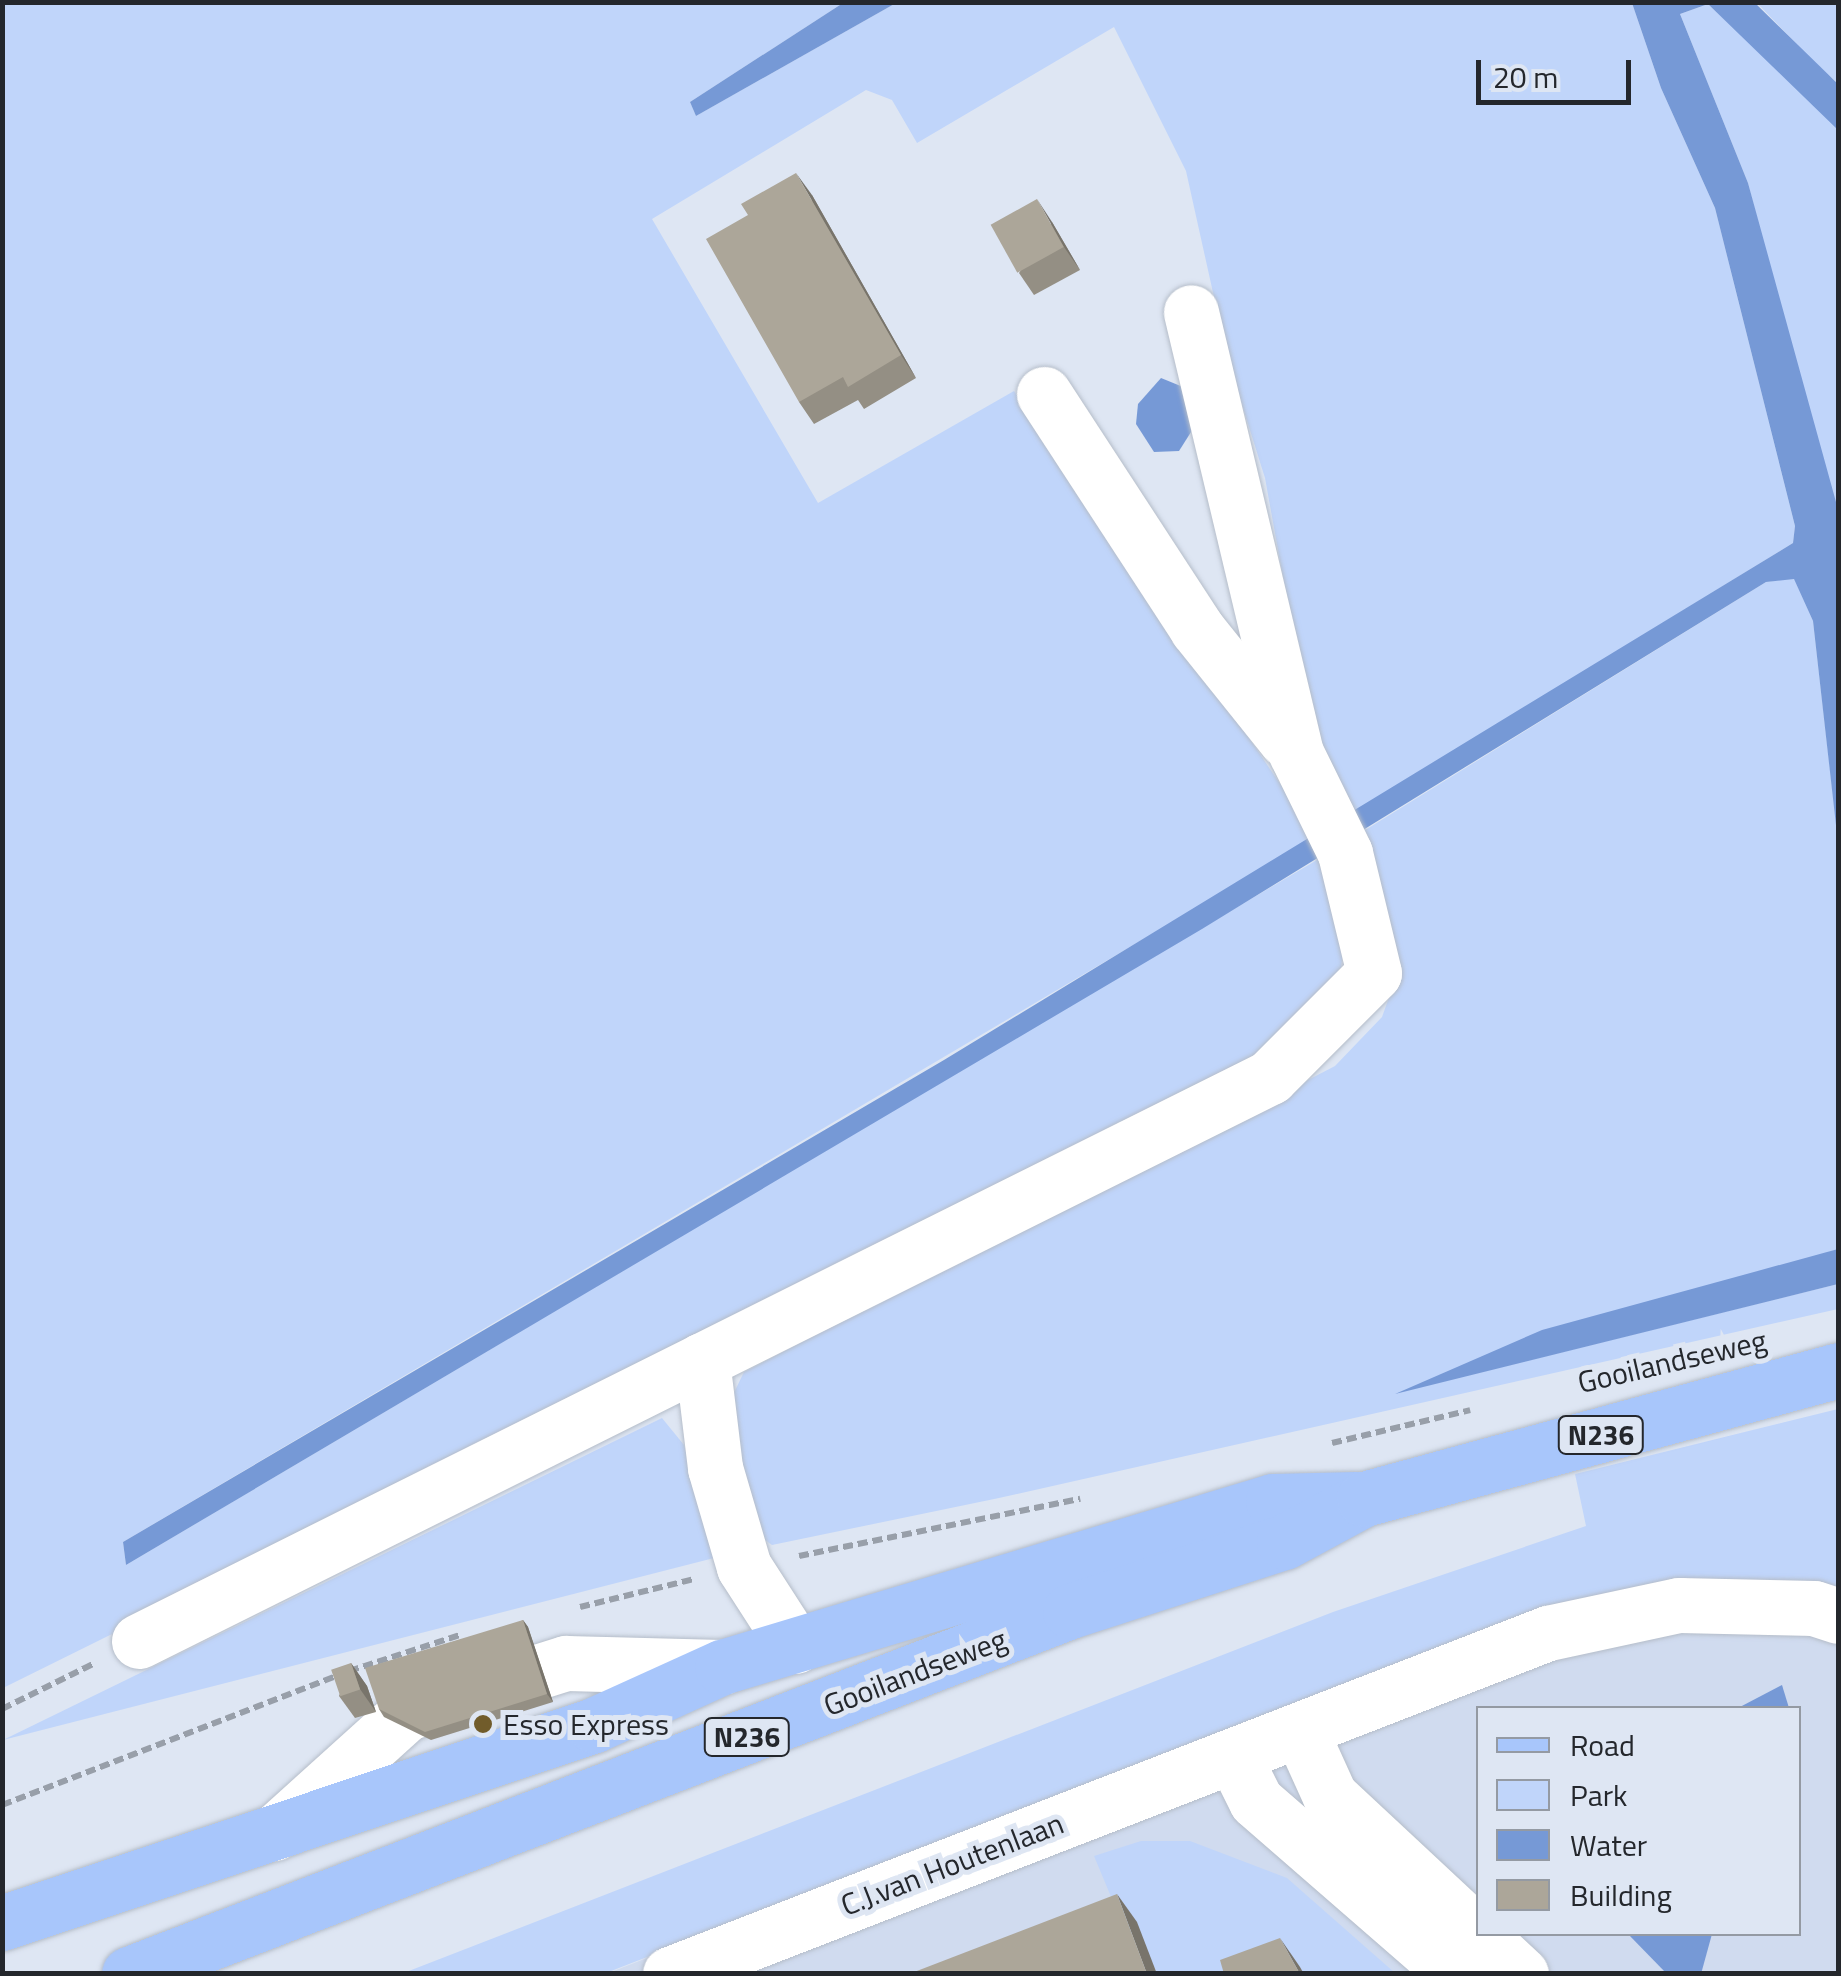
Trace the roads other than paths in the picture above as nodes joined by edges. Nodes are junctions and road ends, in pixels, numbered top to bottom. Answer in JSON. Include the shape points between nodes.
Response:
{"nodes":[{"id":1,"x":1191,"y":312,"type":"dead end"},
{"id":2,"x":1044,"y":394,"type":"dead end"},
{"id":3,"x":1296,"y":753,"type":"junction"},
{"id":4,"x":702,"y":1360,"type":"junction"},
{"id":5,"x":1838,"y":1370,"type":"edge"},
{"id":6,"x":1364,"y":1499,"type":"junction"},
{"id":7,"x":1838,"y":1616,"type":"edge"},
{"id":8,"x":139,"y":1641,"type":"road end"},
{"id":9,"x":795,"y":1646,"type":"junction"},
{"id":10,"x":722,"y":1666,"type":"junction"},
{"id":11,"x":1300,"y":1730,"type":"junction"},
{"id":12,"x":1234,"y":1757,"type":"junction"},
{"id":13,"x":274,"y":1833,"type":"junction"},
{"id":14,"x":2,"y":1923,"type":"edge"},
{"id":15,"x":1476,"y":1932,"type":"edge"},
{"id":16,"x":1480,"y":1936,"type":"edge"},
{"id":17,"x":129,"y":1974,"type":"edge"},
{"id":18,"x":670,"y":1974,"type":"edge"},
{"id":19,"x":1455,"y":1974,"type":"edge"},
{"id":20,"x":1521,"y":1974,"type":"edge"}],
"edges":[{"from":1,"to":3,"type":"street"},
{"from":2,"to":3,"type":"street","via":[[1197,628]]},
{"from":3,"to":4,"type":"street","via":[[1336,837],[1374,973],[1270,1077]]},
{"from":4,"to":8,"type":"street"},
{"from":4,"to":9,"type":"street","via":[[715,1468],[744,1567]]},
{"from":5,"to":6,"type":"main road","name":"Gooilandseweg","number":"N236"},
{"from":6,"to":9,"type":"main road","name":"Gooilandseweg","number":"N236","via":[[1274,1501]]},
{"from":6,"to":17,"type":"main road","name":"Gooilandseweg","number":"N236","via":[[1284,1542],[1070,1611]]},
{"from":7,"to":11,"type":"street","name":"C.J.van Houtenlaan","via":[[1814,1608],[1679,1605],[1548,1633]]},
{"from":9,"to":10,"type":"main road","name":"Gooilandseweg","number":"N236"},
{"from":10,"to":13,"type":"main road","name":"Gooilandseweg","number":"N236","via":[[594,1726]]},
{"from":10,"to":13,"type":"street","via":[[566,1663],[406,1713]]},
{"from":11,"to":12,"type":"street","name":"C.J.van Houtenlaan"},
{"from":11,"to":15,"type":"street","via":[[1330,1796]]},
{"from":12,"to":18,"type":"street","name":"C.J.van Houtenlaan"},
{"from":12,"to":19,"type":"street","via":[[1256,1802]]},
{"from":13,"to":14,"type":"main road","name":"Gooilandseweg","number":"N236"},
{"from":16,"to":20,"type":"street"}]}
